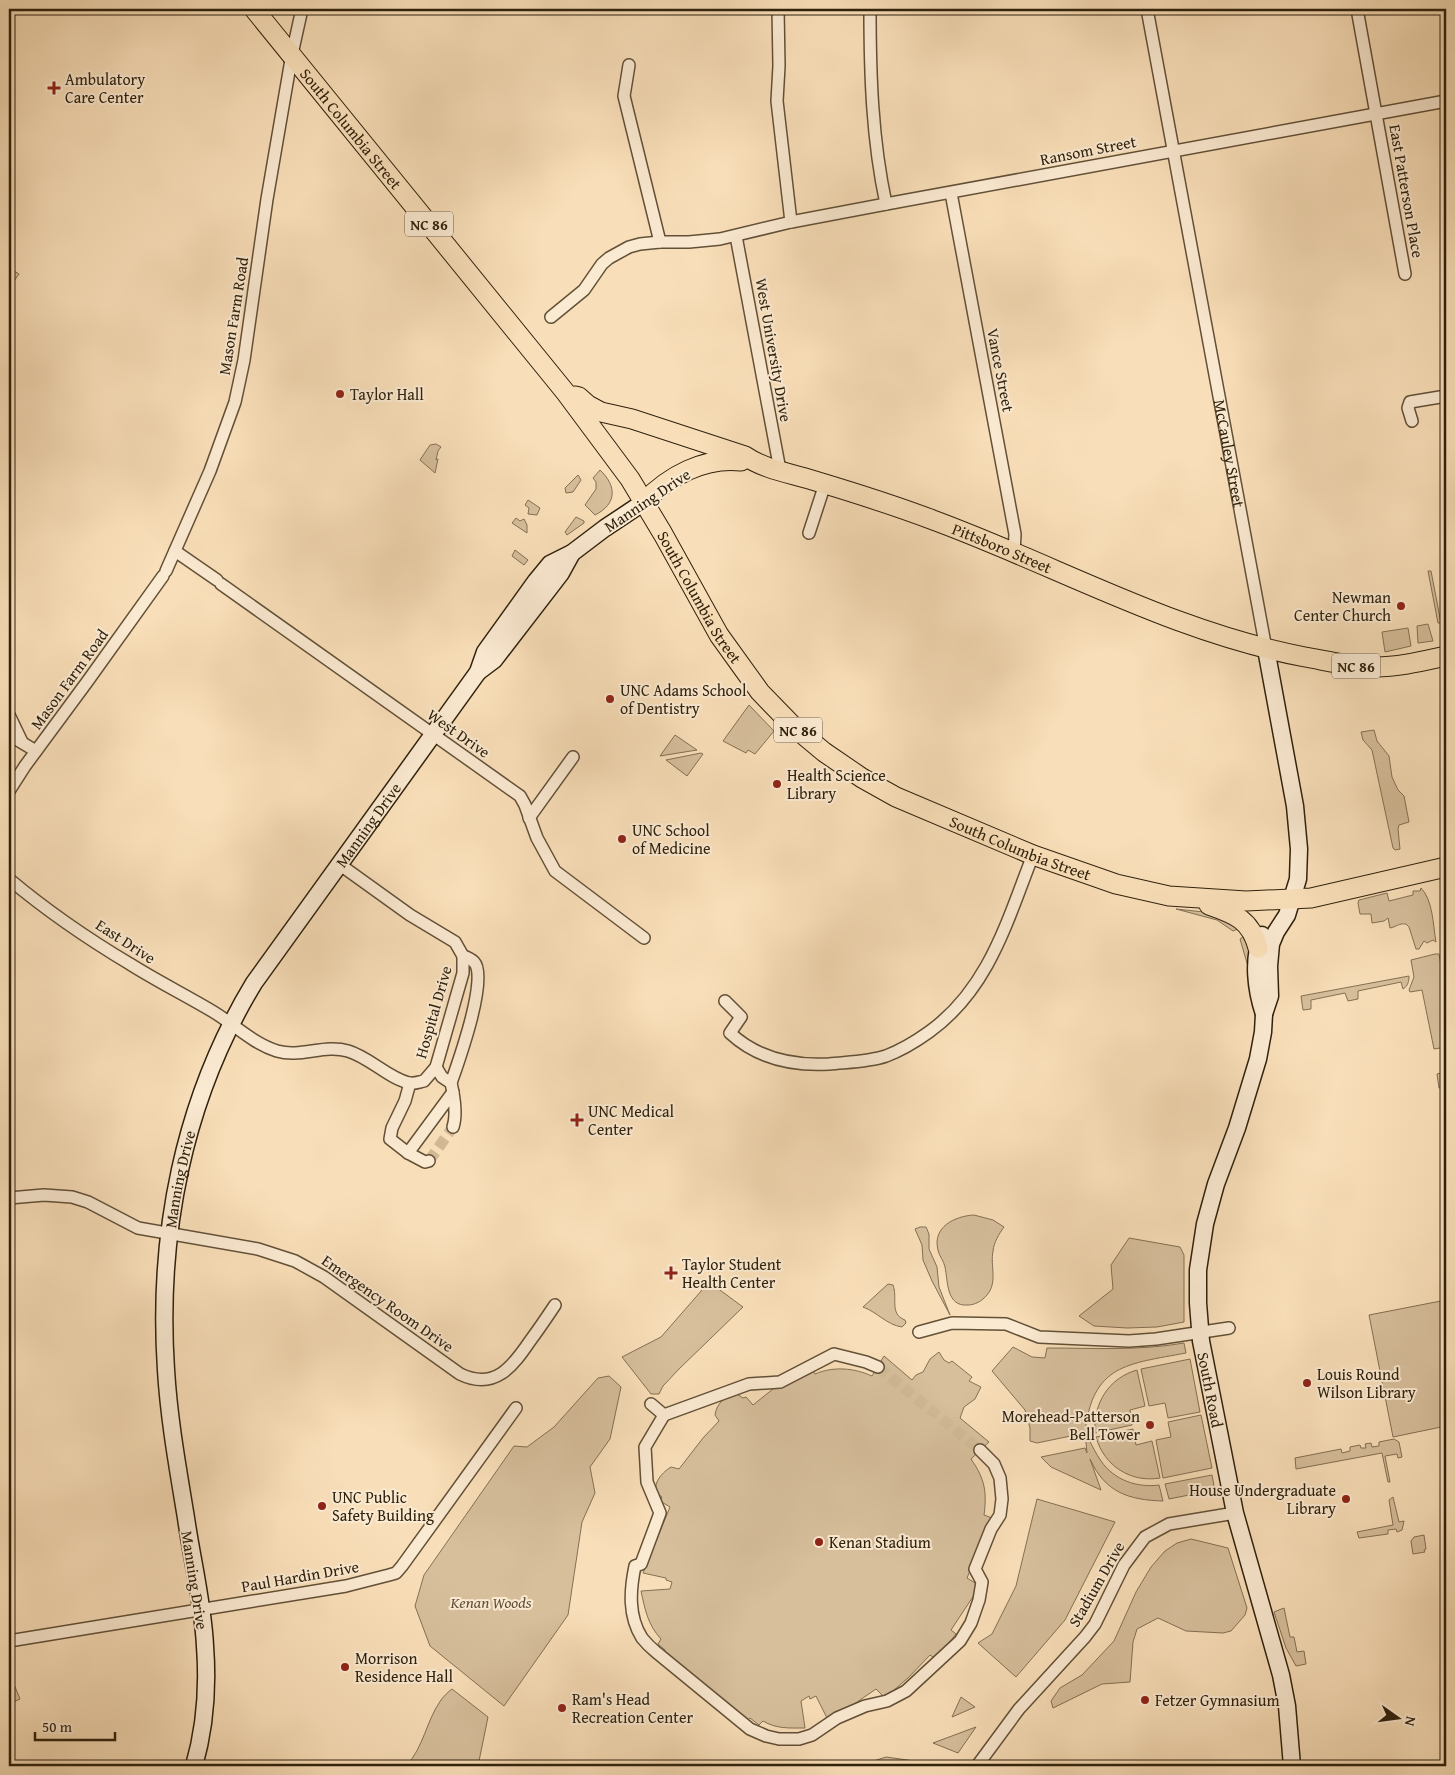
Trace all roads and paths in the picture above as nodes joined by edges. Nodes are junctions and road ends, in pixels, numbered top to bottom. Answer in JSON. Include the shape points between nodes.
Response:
{"nodes":[{"id":1,"x":254,"y":9,"type":"edge"},
{"id":2,"x":302,"y":9,"type":"edge"},
{"id":3,"x":778,"y":9,"type":"edge"},
{"id":4,"x":870,"y":9,"type":"edge"},
{"id":5,"x":1147,"y":9,"type":"edge"},
{"id":6,"x":1357,"y":9,"type":"edge"},
{"id":7,"x":292,"y":54,"type":"junction"},
{"id":8,"x":628,"y":65,"type":"dead end"},
{"id":9,"x":1446,"y":101,"type":"edge"},
{"id":10,"x":1376,"y":114,"type":"junction"},
{"id":11,"x":1174,"y":150,"type":"junction"},
{"id":12,"x":951,"y":193,"type":"junction"},
{"id":13,"x":886,"y":204,"type":"junction"},
{"id":14,"x":791,"y":222,"type":"junction"},
{"id":15,"x":736,"y":236,"type":"junction"},
{"id":16,"x":660,"y":242,"type":"junction"},
{"id":17,"x":1405,"y":274,"type":"dead end"},
{"id":18,"x":551,"y":317,"type":"dead end"},
{"id":19,"x":566,"y":393,"type":"junction"},
{"id":20,"x":1446,"y":396,"type":"edge"},
{"id":21,"x":1412,"y":421,"type":"dead end"},
{"id":22,"x":757,"y":464,"type":"junction"},
{"id":23,"x":780,"y":470,"type":"junction"},
{"id":24,"x":825,"y":484,"type":"junction"},
{"id":25,"x":644,"y":502,"type":"junction"},
{"id":26,"x":809,"y":533,"type":"dead end"},
{"id":27,"x":175,"y":551,"type":"junction"},
{"id":28,"x":1014,"y":553,"type":"junction"},
{"id":29,"x":1266,"y":649,"type":"junction"},
{"id":30,"x":1446,"y":656,"type":"edge"},
{"id":31,"x":9,"y":715,"type":"edge"},
{"id":32,"x":9,"y":735,"type":"edge"},
{"id":33,"x":432,"y":735,"type":"junction"},
{"id":34,"x":22,"y":742,"type":"junction"},
{"id":35,"x":36,"y":751,"type":"junction"},
{"id":36,"x":573,"y":757,"type":"dead end"},
{"id":37,"x":9,"y":791,"type":"edge"},
{"id":38,"x":529,"y":818,"type":"junction"},
{"id":39,"x":1033,"y":855,"type":"junction"},
{"id":40,"x":339,"y":864,"type":"junction"},
{"id":41,"x":1446,"y":867,"type":"edge"},
{"id":42,"x":9,"y":879,"type":"edge"},
{"id":43,"x":1194,"y":899,"type":"junction"},
{"id":44,"x":1292,"y":900,"type":"junction"},
{"id":45,"x":644,"y":938,"type":"dead end"},
{"id":46,"x":1258,"y":948,"type":"junction"},
{"id":47,"x":463,"y":956,"type":"junction"},
{"id":48,"x":725,"y":1001,"type":"dead end"},
{"id":49,"x":1264,"y":1014,"type":"junction"},
{"id":50,"x":231,"y":1024,"type":"junction"},
{"id":51,"x":436,"y":1067,"type":"junction"},
{"id":52,"x":410,"y":1083,"type":"junction"},
{"id":53,"x":452,"y":1088,"type":"junction"},
{"id":54,"x":453,"y":1127,"type":"tunnel mouth"},
{"id":55,"x":408,"y":1153,"type":"junction"},
{"id":56,"x":428,"y":1161,"type":"dead end"},
{"id":57,"x":9,"y":1198,"type":"edge"},
{"id":58,"x":168,"y":1233,"type":"junction"},
{"id":59,"x":555,"y":1305,"type":"dead end"},
{"id":60,"x":1229,"y":1328,"type":"dead end"},
{"id":61,"x":918,"y":1332,"type":"dead end"},
{"id":62,"x":1200,"y":1333,"type":"junction"},
{"id":63,"x":878,"y":1366,"type":"tunnel mouth"},
{"id":64,"x":650,"y":1404,"type":"dead end"},
{"id":65,"x":516,"y":1408,"type":"dead end"},
{"id":66,"x":664,"y":1415,"type":"junction"},
{"id":67,"x":980,"y":1450,"type":"tunnel mouth"},
{"id":68,"x":1235,"y":1513,"type":"junction"},
{"id":69,"x":201,"y":1610,"type":"junction"},
{"id":70,"x":9,"y":1641,"type":"edge"},
{"id":71,"x":194,"y":1766,"type":"edge"},
{"id":72,"x":977,"y":1766,"type":"edge"},
{"id":73,"x":1292,"y":1766,"type":"edge"}],
"edges":[{"from":1,"to":7,"type":"main road","name":"South Columbia Street","number":"NC 86"},
{"from":2,"to":7,"type":"street","name":"Mason Farm Road"},
{"from":3,"to":14,"type":"street","via":[[776,101]]},
{"from":4,"to":13,"type":"street","via":[[871,82],[878,164]]},
{"from":5,"to":11,"type":"street","name":"McCauley Street"},
{"from":6,"to":10,"type":"street","name":"East Patterson Place"},
{"from":7,"to":19,"type":"main road","name":"South Columbia Street","number":"NC 86"},
{"from":7,"to":27,"type":"street","name":"Mason Farm Road","via":[[235,402],[210,471]]},
{"from":8,"to":16,"type":"street","via":[[624,96]]},
{"from":9,"to":10,"type":"street","name":"Ransom Street"},
{"from":10,"to":11,"type":"street","name":"Ransom Street"},
{"from":10,"to":17,"type":"street","name":"East Patterson Place"},
{"from":11,"to":12,"type":"street","name":"Ransom Street"},
{"from":11,"to":29,"type":"street","name":"McCauley Street"},
{"from":12,"to":13,"type":"street","name":"Ransom Street"},
{"from":12,"to":28,"type":"street","name":"Vance Street","via":[[1015,534]]},
{"from":13,"to":14,"type":"street","name":"Ransom Street"},
{"from":14,"to":15,"type":"street","name":"Ransom Street"},
{"from":15,"to":16,"type":"street","name":"Ransom Street"},
{"from":15,"to":23,"type":"street","name":"West University Drive"},
{"from":16,"to":18,"type":"street","name":"Ransom Street","via":[[629,247],[609,258],[584,290]]},
{"from":19,"to":22,"type":"main road","name":"Pittsboro Street","number":"NC 86","via":[[579,397],[600,412],[632,419],[744,456]]},
{"from":19,"to":25,"type":"main road","name":"South Columbia Street","number":"NC 86","via":[[619,462]]},
{"from":20,"to":21,"type":"street","via":[[1410,402],[1408,408]]},
{"from":22,"to":23,"type":"main road","name":"Pittsboro Street","number":"NC 86"},
{"from":22,"to":25,"type":"main road","name":"Manning Drive","via":[[730,460],[703,464],[656,490]]},
{"from":23,"to":24,"type":"main road","name":"Pittsboro Street","number":"NC 86"},
{"from":24,"to":26,"type":"street"},
{"from":24,"to":28,"type":"main road","name":"Pittsboro Street","number":"NC 86","via":[[933,520]]},
{"from":25,"to":33,"type":"street","name":"Manning Drive","via":[[572,553],[550,564],[485,652],[478,672]]},
{"from":25,"to":39,"type":"main road","name":"South Columbia Street","number":"NC 86","via":[[729,650],[760,692],[794,727],[840,764],[896,797]]},
{"from":27,"to":33,"type":"street","name":"West Drive"},
{"from":27,"to":35,"type":"street","name":"Mason Farm Road","via":[[165,573]]},
{"from":28,"to":29,"type":"main road","name":"Pittsboro Street","number":"NC 86","via":[[1127,602]]},
{"from":29,"to":30,"type":"main road","name":"Pittsboro Street","number":"NC 86","via":[[1358,666],[1396,666]]},
{"from":29,"to":44,"type":"street","name":"McCauley Street","via":[[1298,830],[1298,879]]},
{"from":31,"to":34,"type":"street"},
{"from":32,"to":34,"type":"street","name":"Mason Farm Road"},
{"from":33,"to":38,"type":"street","name":"West Drive","via":[[520,796]]},
{"from":33,"to":40,"type":"street","name":"Manning Drive"},
{"from":34,"to":35,"type":"street","name":"Mason Farm Road"},
{"from":35,"to":37,"type":"street"},
{"from":36,"to":38,"type":"street"},
{"from":38,"to":45,"type":"street","name":"West Drive","via":[[555,871]]},
{"from":39,"to":43,"type":"main road","name":"South Columbia Street","number":"NC 86","via":[[1116,884]]},
{"from":39,"to":48,"type":"street","via":[[1001,940],[979,981],[956,1010],[910,1046],[884,1056],[849,1062],[822,1064],[777,1060],[758,1052],[730,1033],[741,1017]]},
{"from":40,"to":47,"type":"street","name":"Hospital Drive","via":[[410,915],[455,942]]},
{"from":40,"to":50,"type":"street","name":"Manning Drive","via":[[254,983]]},
{"from":41,"to":44,"type":"main road","name":"South Columbia Street","number":"NC 86","via":[[1342,892]]},
{"from":42,"to":50,"type":"street","name":"East Drive","via":[[130,964]]},
{"from":43,"to":44,"type":"main road","name":"South Columbia Street","number":"NC 86"},
{"from":43,"to":46,"type":"main road","via":[[1242,920],[1253,933]]},
{"from":44,"to":46,"type":"street","name":"South Road","via":[[1271,919]]},
{"from":44,"to":49,"type":"street","name":"South Road","via":[[1271,944],[1270,996]]},
{"from":46,"to":49,"type":"street","name":"South Road","via":[[1259,998]]},
{"from":47,"to":51,"type":"street","name":"Hospital Drive","via":[[463,973]]},
{"from":47,"to":53,"type":"street","via":[[474,962],[478,970],[478,990]]},
{"from":49,"to":62,"type":"street","name":"South Road","via":[[1262,1038],[1251,1082],[1205,1224],[1198,1270]]},
{"from":50,"to":52,"type":"street","via":[[274,1050],[294,1054],[332,1048],[349,1051]]},
{"from":50,"to":58,"type":"street","name":"Manning Drive","via":[[210,1070],[187,1140]]},
{"from":51,"to":52,"type":"street","name":"Hospital Drive","via":[[424,1081]]},
{"from":51,"to":53,"type":"street"},
{"from":52,"to":55,"type":"street","via":[[390,1139]]},
{"from":53,"to":54,"type":"street"},
{"from":53,"to":55,"type":"street"},
{"from":55,"to":56,"type":"street","via":[[422,1162]]},
{"from":57,"to":58,"type":"street","name":"Emergency Room Drive","via":[[44,1195],[72,1198],[88,1202],[135,1227]]},
{"from":58,"to":59,"type":"street","name":"Emergency Room Drive","via":[[258,1249],[304,1265],[454,1369],[473,1378],[494,1377],[505,1372],[515,1363]]},
{"from":58,"to":69,"type":"street","name":"Manning Drive","via":[[164,1309],[166,1371]]},
{"from":60,"to":62,"type":"street"},
{"from":61,"to":62,"type":"street","via":[[958,1323],[1006,1324],[1039,1337],[1061,1339],[1129,1341]]},
{"from":62,"to":68,"type":"street","name":"South Road"},
{"from":63,"to":66,"type":"street","via":[[834,1354],[780,1382],[750,1384]]},
{"from":64,"to":66,"type":"street"},
{"from":65,"to":69,"type":"street","name":"Paul Hardin Drive","via":[[396,1573],[346,1586]]},
{"from":66,"to":67,"type":"street","via":[[645,1447],[647,1482],[660,1513],[641,1564],[635,1566],[631,1592],[633,1615],[642,1638],[656,1652],[750,1729],[779,1739],[812,1735],[837,1718],[906,1690],[960,1642],[971,1624],[979,1600],[982,1582],[975,1569],[1000,1515],[1002,1499],[1000,1478],[994,1464]]},
{"from":68,"to":72,"type":"street","name":"Stadium Drive","via":[[1169,1524],[1145,1537],[1124,1566],[1085,1638],[1019,1709]]},
{"from":68,"to":73,"type":"street","name":"South Road","via":[[1281,1674]]},
{"from":69,"to":70,"type":"street","name":"Paul Hardin Drive"},
{"from":69,"to":71,"type":"street","name":"Manning Drive","via":[[205,1700]]}]}
